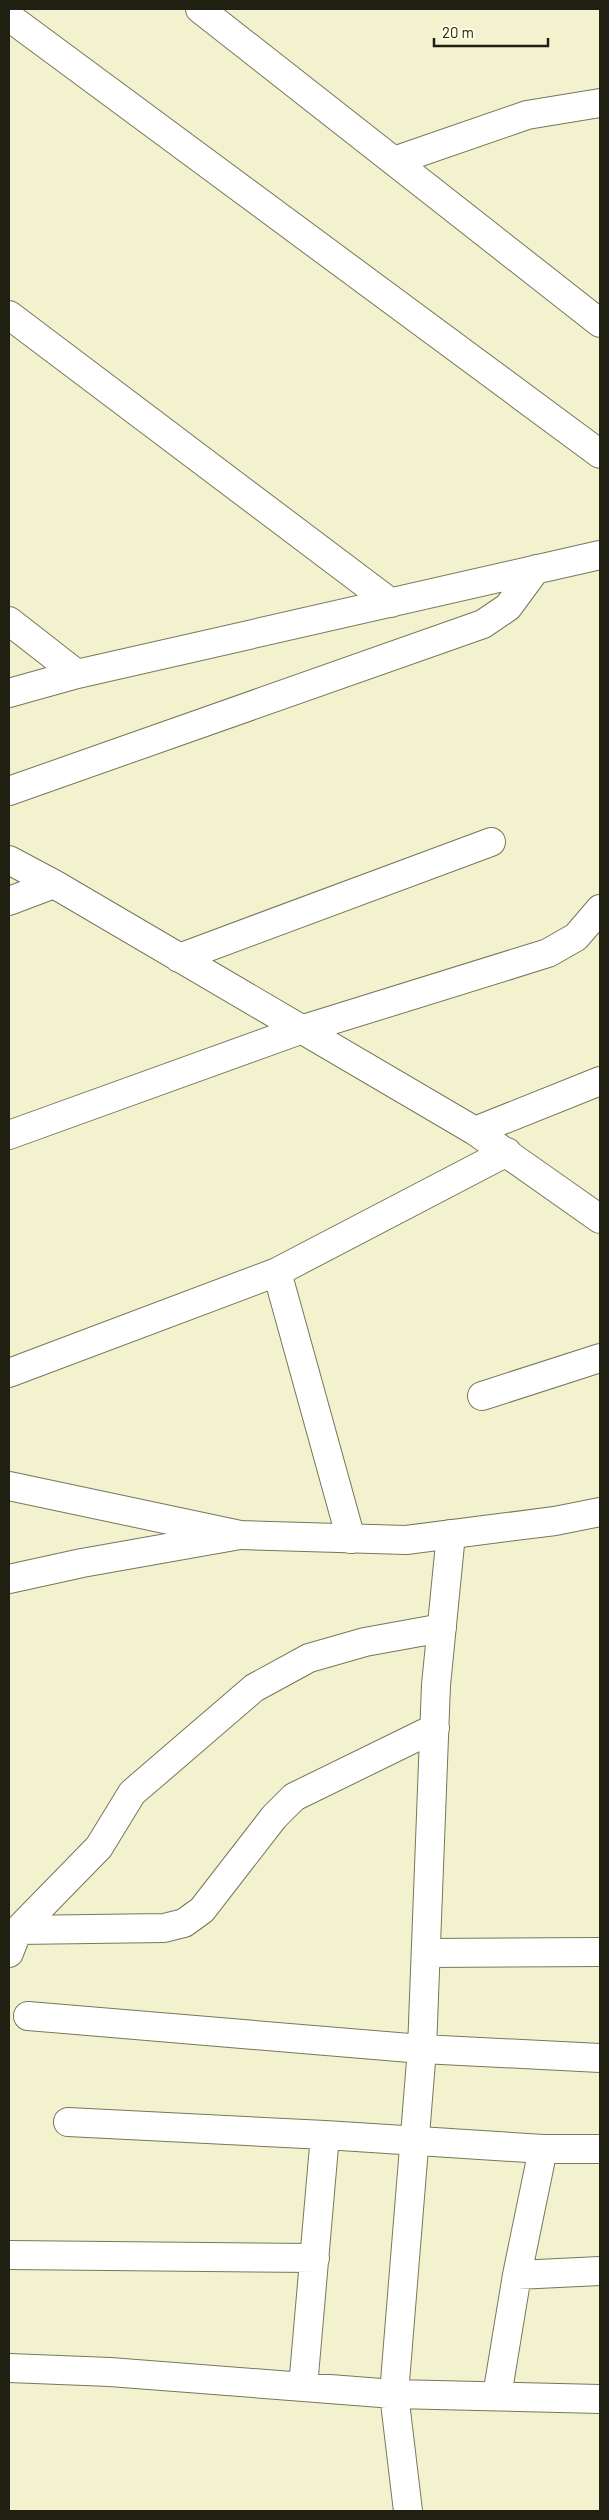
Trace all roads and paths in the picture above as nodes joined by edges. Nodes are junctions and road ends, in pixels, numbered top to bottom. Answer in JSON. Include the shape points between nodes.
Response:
{"nodes":[{"id":1,"x":200,"y":9,"type":"edge"},
{"id":2,"x":9,"y":18,"type":"edge"},
{"id":3,"x":600,"y":103,"type":"edge"},
{"id":4,"x":394,"y":161,"type":"junction"},
{"id":5,"x":9,"y":315,"type":"edge"},
{"id":6,"x":600,"y":323,"type":"edge"},
{"id":7,"x":600,"y":454,"type":"edge"},
{"id":8,"x":600,"y":555,"type":"edge"},
{"id":9,"x":536,"y":570,"type":"junction"},
{"id":10,"x":391,"y":603,"type":"junction"},
{"id":11,"x":9,"y":621,"type":"edge"},
{"id":12,"x":77,"y":674,"type":"junction"},
{"id":13,"x":9,"y":693,"type":"edge"},
{"id":14,"x":9,"y":791,"type":"edge"},
{"id":15,"x":491,"y":842,"type":"dead end"},
{"id":16,"x":9,"y":860,"type":"edge"},
{"id":17,"x":54,"y":884,"type":"junction"},
{"id":18,"x":9,"y":901,"type":"edge"},
{"id":19,"x":600,"y":909,"type":"edge"},
{"id":20,"x":178,"y":958,"type":"junction"},
{"id":21,"x":300,"y":1030,"type":"junction"},
{"id":22,"x":600,"y":1081,"type":"edge"},
{"id":23,"x":475,"y":1131,"type":"junction"},
{"id":24,"x":9,"y":1134,"type":"edge"},
{"id":25,"x":507,"y":1152,"type":"junction"},
{"id":26,"x":600,"y":1219,"type":"edge"},
{"id":27,"x":278,"y":1272,"type":"junction"},
{"id":28,"x":600,"y":1358,"type":"edge"},
{"id":29,"x":9,"y":1373,"type":"edge"},
{"id":30,"x":482,"y":1396,"type":"dead end"},
{"id":31,"x":9,"y":1486,"type":"edge"},
{"id":32,"x":600,"y":1512,"type":"edge"},
{"id":33,"x":451,"y":1534,"type":"junction"},
{"id":34,"x":240,"y":1535,"type":"junction"},
{"id":35,"x":351,"y":1539,"type":"junction"},
{"id":36,"x":9,"y":1579,"type":"edge"},
{"id":37,"x":442,"y":1628,"type":"junction"},
{"id":38,"x":435,"y":1728,"type":"junction"},
{"id":39,"x":14,"y":1941,"type":"edge"},
{"id":40,"x":600,"y":1952,"type":"edge"},
{"id":41,"x":426,"y":1953,"type":"junction"},
{"id":42,"x":28,"y":2016,"type":"dead end"},
{"id":43,"x":422,"y":2049,"type":"junction"},
{"id":44,"x":600,"y":2058,"type":"edge"},
{"id":45,"x":68,"y":2122,"type":"dead end"},
{"id":46,"x":325,"y":2135,"type":"junction"},
{"id":47,"x":415,"y":2140,"type":"junction"},
{"id":48,"x":543,"y":2149,"type":"junction"},
{"id":49,"x":600,"y":2149,"type":"edge"},
{"id":50,"x":9,"y":2255,"type":"edge"},
{"id":51,"x":315,"y":2258,"type":"junction"},
{"id":52,"x":600,"y":2271,"type":"edge"},
{"id":53,"x":517,"y":2275,"type":"junction"},
{"id":54,"x":9,"y":2368,"type":"edge"},
{"id":55,"x":303,"y":2387,"type":"junction"},
{"id":56,"x":394,"y":2394,"type":"junction"},
{"id":57,"x":497,"y":2396,"type":"junction"},
{"id":58,"x":600,"y":2399,"type":"edge"},
{"id":59,"x":408,"y":2511,"type":"edge"}],
"edges":[{"from":1,"to":4,"type":"street"},
{"from":2,"to":7,"type":"street"},
{"from":3,"to":4,"type":"street","via":[[527,115]]},
{"from":4,"to":6,"type":"street"},
{"from":5,"to":10,"type":"street"},
{"from":8,"to":9,"type":"street"},
{"from":9,"to":10,"type":"street"},
{"from":9,"to":14,"type":"street","via":[[508,607],[482,624]]},
{"from":10,"to":12,"type":"street"},
{"from":11,"to":12,"type":"street"},
{"from":12,"to":13,"type":"street"},
{"from":15,"to":20,"type":"street"},
{"from":16,"to":17,"type":"street"},
{"from":17,"to":18,"type":"street"},
{"from":17,"to":20,"type":"street"},
{"from":19,"to":21,"type":"street","via":[[576,937],[548,953]]},
{"from":20,"to":21,"type":"street"},
{"from":21,"to":23,"type":"street"},
{"from":21,"to":24,"type":"street"},
{"from":22,"to":23,"type":"street"},
{"from":23,"to":25,"type":"street"},
{"from":25,"to":26,"type":"street"},
{"from":25,"to":27,"type":"street"},
{"from":27,"to":29,"type":"street"},
{"from":27,"to":35,"type":"street"},
{"from":28,"to":30,"type":"street"},
{"from":31,"to":34,"type":"street"},
{"from":32,"to":33,"type":"street"},
{"from":33,"to":35,"type":"street","via":[[406,1540]]},
{"from":33,"to":37,"type":"street"},
{"from":34,"to":35,"type":"street"},
{"from":34,"to":36,"type":"street"},
{"from":37,"to":38,"type":"street"},
{"from":37,"to":39,"type":"street","via":[[365,1642],[309,1658],[254,1688],[132,1793],[99,1847]]},
{"from":38,"to":39,"type":"street","via":[[294,1797],[274,1817],[202,1910],[184,1923],[164,1928]]},
{"from":38,"to":41,"type":"street"},
{"from":40,"to":41,"type":"street"},
{"from":41,"to":43,"type":"street"},
{"from":42,"to":43,"type":"street"},
{"from":43,"to":44,"type":"street"},
{"from":43,"to":47,"type":"street"},
{"from":45,"to":46,"type":"street"},
{"from":46,"to":47,"type":"street"},
{"from":46,"to":51,"type":"street"},
{"from":47,"to":48,"type":"street"},
{"from":47,"to":56,"type":"street"},
{"from":48,"to":49,"type":"street"},
{"from":48,"to":53,"type":"street"},
{"from":50,"to":51,"type":"street"},
{"from":51,"to":55,"type":"street"},
{"from":52,"to":53,"type":"street"},
{"from":53,"to":57,"type":"street"},
{"from":54,"to":55,"type":"street","via":[[110,2372]]},
{"from":55,"to":56,"type":"street"},
{"from":56,"to":57,"type":"street"},
{"from":56,"to":59,"type":"street"},
{"from":57,"to":58,"type":"street"}]}
